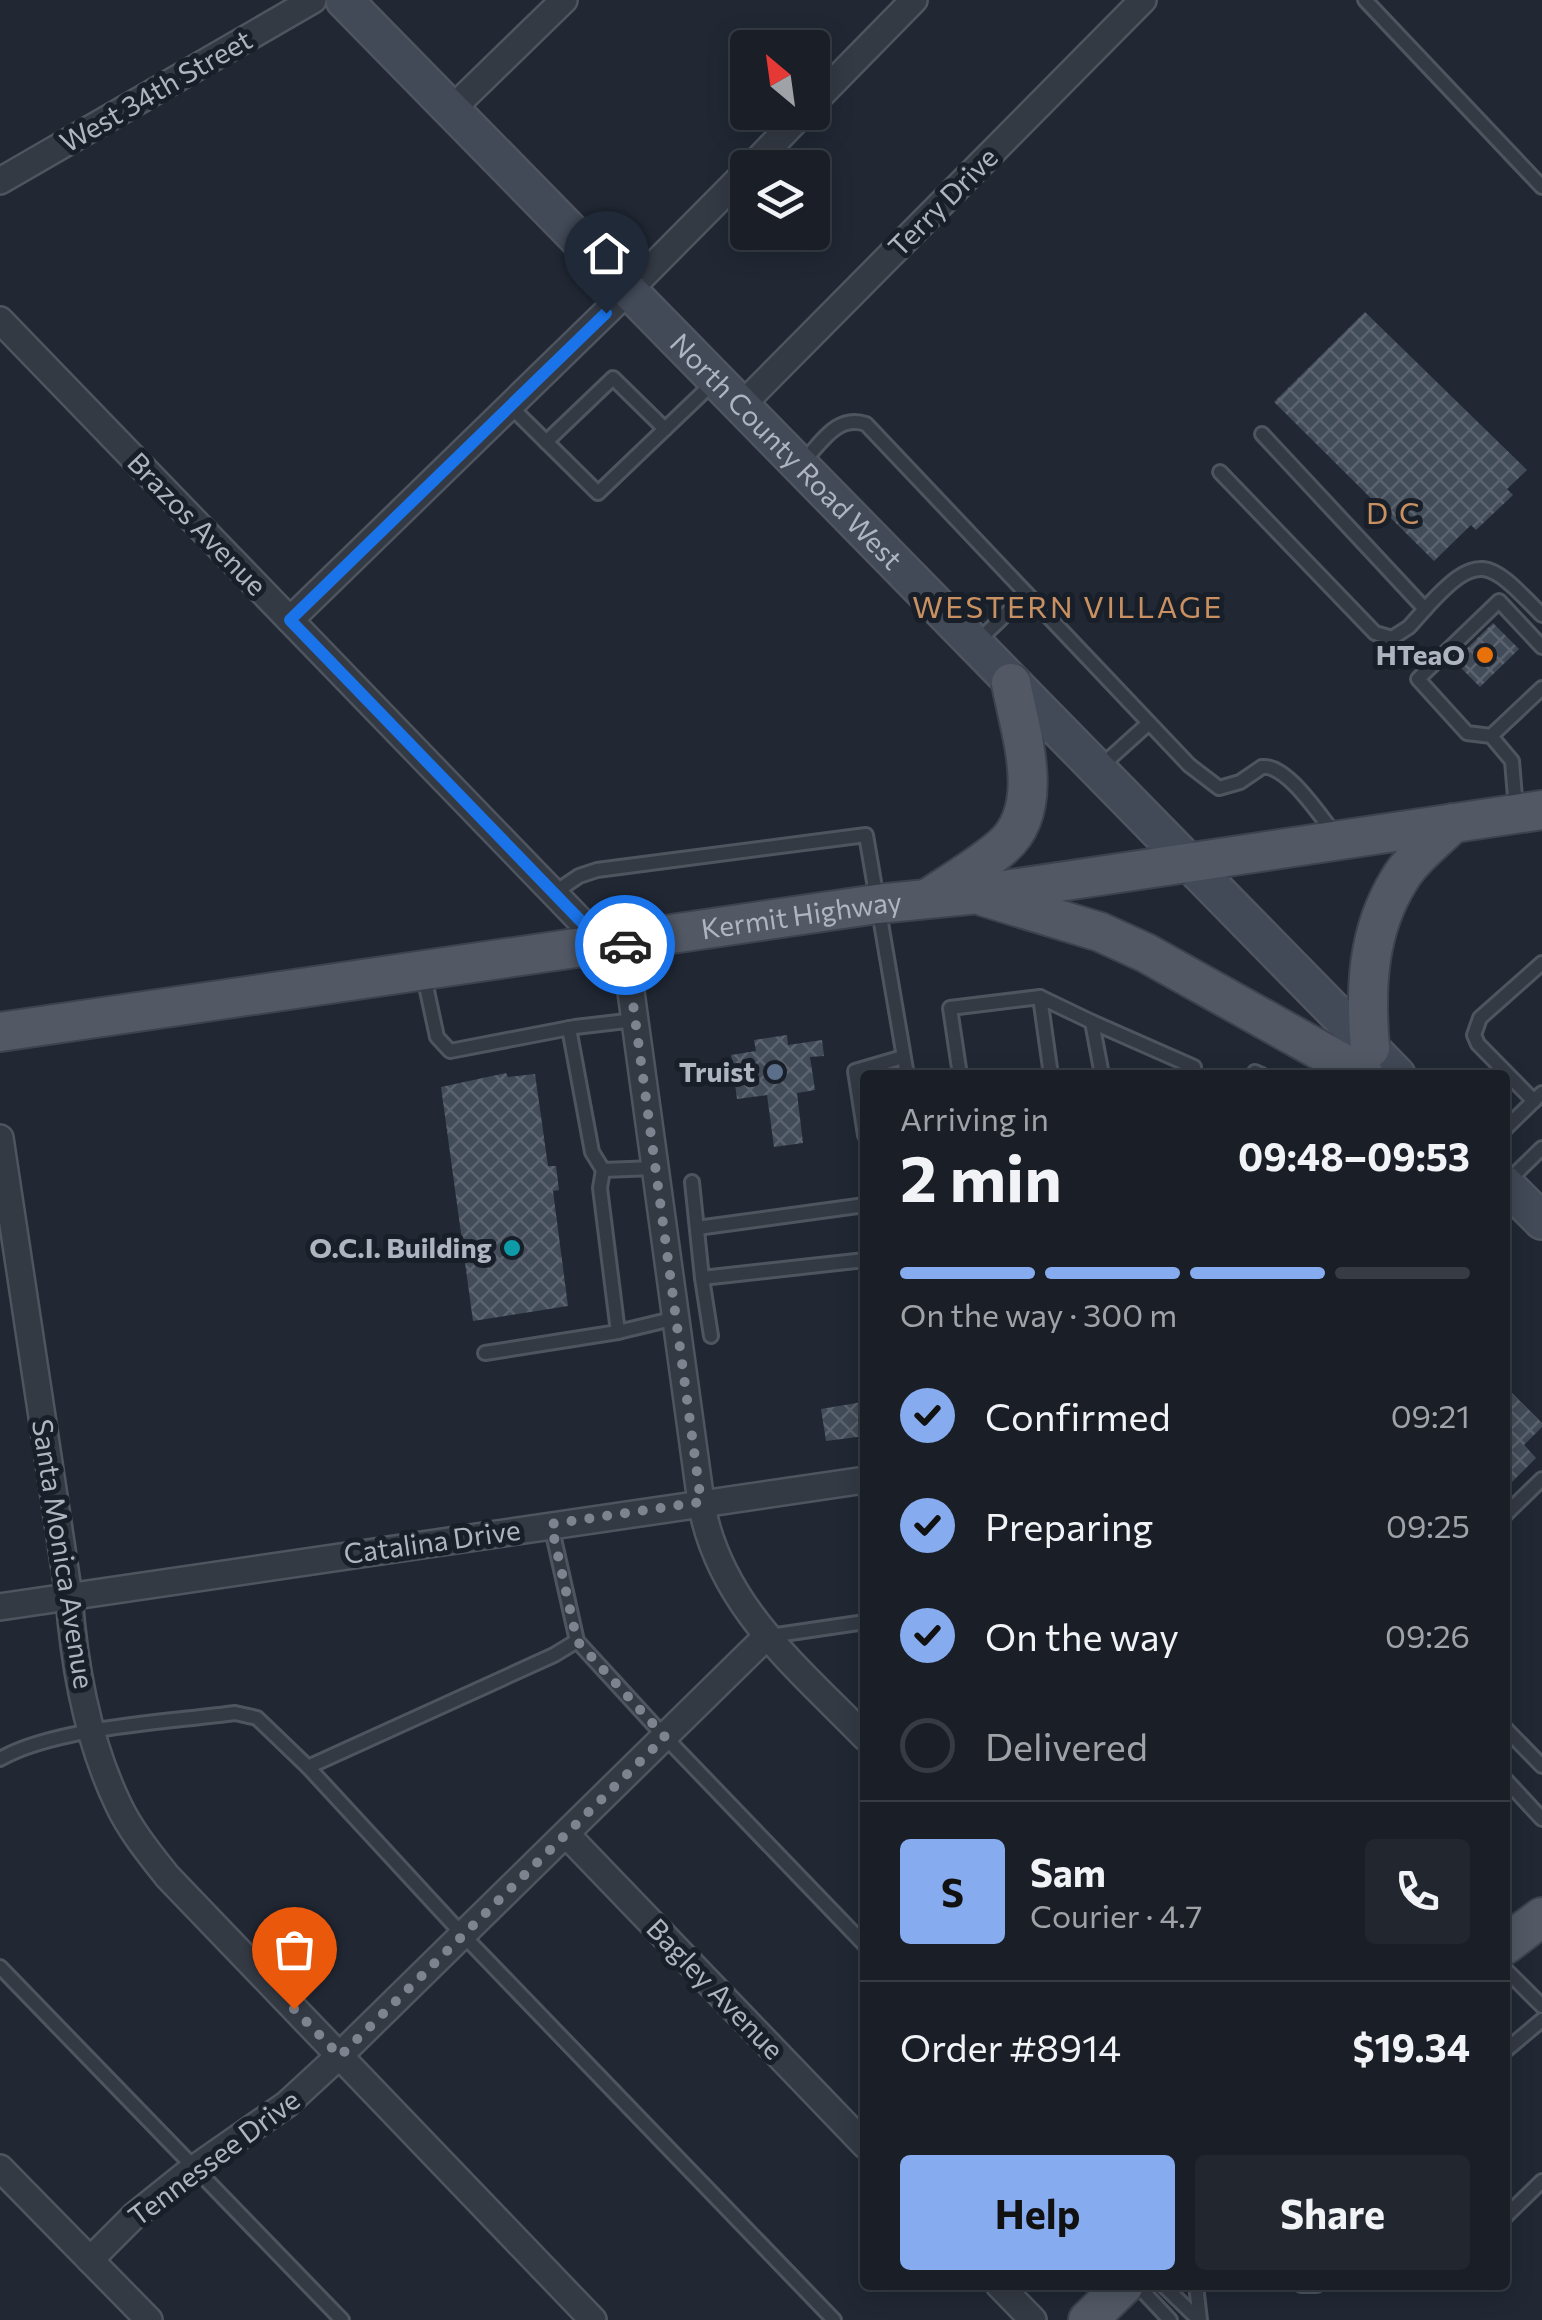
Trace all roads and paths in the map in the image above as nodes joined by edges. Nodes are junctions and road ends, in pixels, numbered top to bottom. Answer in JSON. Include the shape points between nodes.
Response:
{"nodes":[{"id":1,"x":313,"y":0,"type":"edge"},
{"id":2,"x":344,"y":0,"type":"edge"},
{"id":3,"x":564,"y":0,"type":"edge"},
{"id":4,"x":914,"y":0,"type":"edge"},
{"id":5,"x":1143,"y":0,"type":"edge"},
{"id":6,"x":1364,"y":0,"type":"edge"},
{"id":7,"x":830,"y":86,"type":"edge"},
{"id":8,"x":452,"y":110,"type":"junction"},
{"id":9,"x":787,"y":130,"type":"edge"},
{"id":10,"x":767,"y":150,"type":"edge"},
{"id":11,"x":0,"y":181,"type":"edge"},
{"id":12,"x":1542,"y":187,"type":"edge"},
{"id":13,"x":730,"y":188,"type":"edge"},
{"id":14,"x":630,"y":290,"type":"junction"},
{"id":15,"x":0,"y":320,"type":"edge"},
{"id":16,"x":717,"y":379,"type":"junction"},
{"id":17,"x":742,"y":405,"type":"junction"},
{"id":18,"x":510,"y":406,"type":"junction"},
{"id":19,"x":665,"y":429,"type":"junction"},
{"id":20,"x":1262,"y":434,"type":"dead end"},
{"id":21,"x":546,"y":442,"type":"junction"},
{"id":22,"x":800,"y":464,"type":"junction"},
{"id":23,"x":1220,"y":472,"type":"dead end"},
{"id":24,"x":1028,"y":594,"type":"junction"},
{"id":25,"x":1425,"y":610,"type":"junction"},
{"id":26,"x":1542,"y":615,"type":"edge"},
{"id":27,"x":290,"y":620,"type":"junction"},
{"id":28,"x":974,"y":645,"type":"junction"},
{"id":29,"x":1542,"y":647,"type":"edge"},
{"id":30,"x":1010,"y":683,"type":"junction"},
{"id":31,"x":1542,"y":688,"type":"edge"},
{"id":32,"x":1149,"y":723,"type":"junction"},
{"id":33,"x":1491,"y":736,"type":"junction"},
{"id":34,"x":1097,"y":770,"type":"junction"},
{"id":35,"x":1530,"y":812,"type":"edge"},
{"id":36,"x":1454,"y":823,"type":"junction"},
{"id":37,"x":1340,"y":840,"type":"junction"},
{"id":38,"x":1187,"y":861,"type":"junction"},
{"id":39,"x":554,"y":893,"type":"junction"},
{"id":40,"x":978,"y":894,"type":"junction"},
{"id":41,"x":930,"y":897,"type":"junction"},
{"id":42,"x":876,"y":904,"type":"junction"},
{"id":43,"x":614,"y":942,"type":"junction"},
{"id":44,"x":1542,"y":963,"type":"edge"},
{"id":45,"x":422,"y":970,"type":"junction"},
{"id":46,"x":1040,"y":997,"type":"junction"},
{"id":47,"x":635,"y":1020,"type":"junction"},
{"id":48,"x":1092,"y":1022,"type":"junction"},
{"id":49,"x":569,"y":1028,"type":"junction"},
{"id":50,"x":0,"y":1032,"type":"edge"},
{"id":51,"x":904,"y":1057,"type":"junction"},
{"id":52,"x":1367,"y":1061,"type":"edge"},
{"id":53,"x":906,"y":1070,"type":"edge"},
{"id":54,"x":959,"y":1070,"type":"edge"},
{"id":55,"x":1050,"y":1070,"type":"edge"},
{"id":56,"x":1101,"y":1070,"type":"edge"},
{"id":57,"x":1192,"y":1070,"type":"edge"},
{"id":58,"x":1507,"y":1070,"type":"edge"},
{"id":59,"x":1510,"y":1072,"type":"edge"},
{"id":60,"x":1538,"y":1097,"type":"edge"},
{"id":61,"x":860,"y":1103,"type":"edge"},
{"id":62,"x":1510,"y":1124,"type":"edge"},
{"id":63,"x":0,"y":1138,"type":"edge"},
{"id":64,"x":1542,"y":1148,"type":"edge"},
{"id":65,"x":656,"y":1168,"type":"junction"},
{"id":66,"x":603,"y":1170,"type":"junction"},
{"id":67,"x":1510,"y":1179,"type":"edge"},
{"id":68,"x":692,"y":1182,"type":"dead end"},
{"id":69,"x":1510,"y":1189,"type":"edge"},
{"id":70,"x":860,"y":1207,"type":"edge"},
{"id":71,"x":1542,"y":1221,"type":"edge"},
{"id":72,"x":697,"y":1228,"type":"junction"},
{"id":73,"x":860,"y":1261,"type":"edge"},
{"id":74,"x":702,"y":1278,"type":"junction"},
{"id":75,"x":676,"y":1318,"type":"junction"},
{"id":76,"x":618,"y":1332,"type":"junction"},
{"id":77,"x":710,"y":1336,"type":"dead end"},
{"id":78,"x":485,"y":1353,"type":"dead end"},
{"id":79,"x":1542,"y":1479,"type":"edge"},
{"id":80,"x":860,"y":1481,"type":"edge"},
{"id":81,"x":701,"y":1502,"type":"junction"},
{"id":82,"x":1510,"y":1510,"type":"edge"},
{"id":83,"x":551,"y":1524,"type":"junction"},
{"id":84,"x":69,"y":1596,"type":"junction"},
{"id":85,"x":0,"y":1607,"type":"edge"},
{"id":86,"x":860,"y":1623,"type":"edge"},
{"id":87,"x":767,"y":1636,"type":"junction"},
{"id":88,"x":577,"y":1641,"type":"junction"},
{"id":89,"x":93,"y":1732,"type":"junction"},
{"id":90,"x":860,"y":1732,"type":"edge"},
{"id":91,"x":1510,"y":1733,"type":"edge"},
{"id":92,"x":665,"y":1737,"type":"junction"},
{"id":93,"x":0,"y":1758,"type":"edge"},
{"id":94,"x":1542,"y":1766,"type":"edge"},
{"id":95,"x":308,"y":1767,"type":"junction"},
{"id":96,"x":1510,"y":1784,"type":"edge"},
{"id":97,"x":1542,"y":1819,"type":"edge"},
{"id":98,"x":566,"y":1834,"type":"junction"},
{"id":99,"x":1542,"y":1918,"type":"edge"},
{"id":100,"x":463,"y":1935,"type":"junction"},
{"id":101,"x":860,"y":1940,"type":"edge"},
{"id":102,"x":1510,"y":1941,"type":"edge"},
{"id":103,"x":0,"y":1967,"type":"edge"},
{"id":104,"x":1510,"y":1974,"type":"edge"},
{"id":105,"x":1542,"y":2006,"type":"edge"},
{"id":106,"x":1542,"y":2020,"type":"edge"},
{"id":107,"x":1510,"y":2047,"type":"edge"},
{"id":108,"x":340,"y":2056,"type":"junction"},
{"id":109,"x":860,"y":2140,"type":"edge"},
{"id":110,"x":0,"y":2168,"type":"edge"},
{"id":111,"x":194,"y":2169,"type":"junction"},
{"id":112,"x":1541,"y":2185,"type":"edge"},
{"id":113,"x":1510,"y":2213,"type":"edge"},
{"id":114,"x":90,"y":2260,"type":"junction"},
{"id":115,"x":1004,"y":2290,"type":"edge"},
{"id":116,"x":1119,"y":2290,"type":"edge"},
{"id":117,"x":1142,"y":2290,"type":"edge"},
{"id":118,"x":1168,"y":2290,"type":"edge"},
{"id":119,"x":1196,"y":2290,"type":"edge"},
{"id":120,"x":148,"y":2320,"type":"edge"},
{"id":121,"x":342,"y":2320,"type":"edge"},
{"id":122,"x":594,"y":2320,"type":"edge"},
{"id":123,"x":834,"y":2320,"type":"edge"},
{"id":124,"x":1033,"y":2320,"type":"edge"},
{"id":125,"x":1088,"y":2320,"type":"edge"},
{"id":126,"x":1170,"y":2320,"type":"edge"},
{"id":127,"x":1199,"y":2320,"type":"edge"}],
"edges":[{"from":1,"to":11,"type":"street","name":"West 34th Street"},
{"from":2,"to":8,"type":"main road","name":"North County Road West"},
{"from":3,"to":8,"type":"street"},
{"from":4,"to":7,"type":"street"},
{"from":5,"to":17,"type":"street","name":"Terry Drive"},
{"from":6,"to":12,"type":"lane"},
{"from":8,"to":14,"type":"main road","name":"North County Road West"},
{"from":9,"to":10,"type":"street"},
{"from":13,"to":14,"type":"street"},
{"from":14,"to":16,"type":"main road","name":"North County Road West"},
{"from":14,"to":18,"type":"street"},
{"from":15,"to":27,"type":"street","name":"Brazos Avenue"},
{"from":16,"to":17,"type":"main road","name":"North County Road West"},
{"from":16,"to":19,"type":"lane"},
{"from":17,"to":22,"type":"main road","name":"North County Road West"},
{"from":18,"to":21,"type":"lane"},
{"from":18,"to":27,"type":"street"},
{"from":19,"to":21,"type":"lane","via":[[598,493]]},
{"from":19,"to":21,"type":"lane","via":[[613,378]]},
{"from":20,"to":25,"type":"lane"},
{"from":22,"to":24,"type":"lane","via":[[837,426],[866,424]]},
{"from":22,"to":28,"type":"main road","name":"North County Road West"},
{"from":23,"to":25,"type":"lane","via":[[1375,633],[1392,638]]},
{"from":24,"to":28,"type":"lane"},
{"from":24,"to":32,"type":"lane"},
{"from":25,"to":26,"type":"lane","via":[[1452,581],[1486,568],[1500,572]]},
{"from":27,"to":39,"type":"street","name":"Brazos Avenue"},
{"from":28,"to":30,"type":"main road","name":"North County Road West"},
{"from":29,"to":33,"type":"lane","via":[[1499,602],[1418,680],[1467,733]]},
{"from":30,"to":34,"type":"main road","name":"North County Road West"},
{"from":30,"to":41,"type":"main road","via":[[1028,775],[1021,819],[1005,845]]},
{"from":31,"to":33,"type":"lane"},
{"from":32,"to":34,"type":"lane"},
{"from":32,"to":37,"type":"lane","via":[[1219,788],[1262,767],[1276,769]]},
{"from":33,"to":35,"type":"lane","via":[[1512,760]]},
{"from":34,"to":38,"type":"main road","name":"North County Road West"},
{"from":35,"to":36,"type":"main road","name":"Kermit Highway"},
{"from":36,"to":37,"type":"main road","name":"Kermit Highway"},
{"from":36,"to":52,"type":"main road","via":[[1400,877],[1386,906],[1368,960]]},
{"from":37,"to":38,"type":"main road","name":"Kermit Highway"},
{"from":38,"to":40,"type":"main road","name":"Kermit Highway"},
{"from":38,"to":52,"type":"main road","name":"North County Road West"},
{"from":39,"to":42,"type":"lane","via":[[597,870],[866,835]]},
{"from":39,"to":43,"type":"street","name":"Brazos Avenue"},
{"from":40,"to":41,"type":"main road","name":"Kermit Highway"},
{"from":40,"to":52,"type":"main road","via":[[1100,932]]},
{"from":41,"to":42,"type":"main road","name":"Kermit Highway"},
{"from":42,"to":43,"type":"main road","name":"Kermit Highway"},
{"from":42,"to":51,"type":"lane"},
{"from":43,"to":45,"type":"main road","name":"Kermit Highway"},
{"from":43,"to":47,"type":"street"},
{"from":44,"to":58,"type":"lane","via":[[1480,1018],[1474,1034]]},
{"from":45,"to":49,"type":"lane","via":[[437,1037],[450,1050]]},
{"from":45,"to":50,"type":"main road","name":"Kermit Highway"},
{"from":46,"to":48,"type":"lane"},
{"from":46,"to":54,"type":"lane","via":[[950,1008]]},
{"from":46,"to":55,"type":"lane"},
{"from":47,"to":49,"type":"lane"},
{"from":47,"to":65,"type":"street"},
{"from":48,"to":56,"type":"lane"},
{"from":48,"to":57,"type":"lane"},
{"from":49,"to":66,"type":"lane","via":[[592,1152]]},
{"from":51,"to":53,"type":"lane"},
{"from":51,"to":61,"type":"lane","via":[[855,1071]]},
{"from":59,"to":60,"type":"lane"},
{"from":60,"to":62,"type":"lane"},
{"from":63,"to":84,"type":"street","name":"Santa Monica Avenue"},
{"from":64,"to":67,"type":"lane"},
{"from":65,"to":66,"type":"lane"},
{"from":65,"to":75,"type":"street"},
{"from":66,"to":76,"type":"lane"},
{"from":68,"to":72,"type":"lane"},
{"from":69,"to":71,"type":"main road"},
{"from":70,"to":72,"type":"lane"},
{"from":72,"to":74,"type":"lane"},
{"from":73,"to":74,"type":"lane"},
{"from":74,"to":77,"type":"lane"},
{"from":75,"to":76,"type":"lane"},
{"from":75,"to":81,"type":"street"},
{"from":76,"to":78,"type":"lane"},
{"from":79,"to":82,"type":"lane"},
{"from":80,"to":81,"type":"street","name":"Catalina Drive"},
{"from":81,"to":83,"type":"street","name":"Catalina Drive"},
{"from":81,"to":87,"type":"street","via":[[715,1557]]},
{"from":83,"to":84,"type":"street","name":"Catalina Drive"},
{"from":83,"to":88,"type":"lane"},
{"from":84,"to":85,"type":"street","name":"Catalina Drive"},
{"from":84,"to":89,"type":"street","name":"Santa Monica Avenue","via":[[72,1642]]},
{"from":86,"to":87,"type":"lane"},
{"from":87,"to":90,"type":"street"},
{"from":87,"to":92,"type":"street","name":"Tennessee Drive"},
{"from":88,"to":92,"type":"lane"},
{"from":88,"to":95,"type":"lane"},
{"from":89,"to":93,"type":"lane"},
{"from":89,"to":95,"type":"lane","via":[[235,1713],[257,1718]]},
{"from":89,"to":108,"type":"street","name":"Santa Monica Avenue","via":[[118,1806],[138,1839]]},
{"from":91,"to":94,"type":"lane"},
{"from":92,"to":98,"type":"street","name":"Tennessee Drive"},
{"from":92,"to":101,"type":"lane"},
{"from":95,"to":100,"type":"lane"},
{"from":96,"to":97,"type":"lane"},
{"from":98,"to":100,"type":"street","name":"Tennessee Drive"},
{"from":98,"to":109,"type":"street","name":"Bagley Avenue"},
{"from":99,"to":102,"type":"main road"},
{"from":100,"to":108,"type":"street","name":"Tennessee Drive"},
{"from":100,"to":123,"type":"lane"},
{"from":103,"to":111,"type":"lane"},
{"from":104,"to":105,"type":"lane"},
{"from":106,"to":107,"type":"lane"},
{"from":108,"to":111,"type":"street","name":"Tennessee Drive","via":[[287,2104]]},
{"from":108,"to":122,"type":"street","name":"Santa Monica Avenue"},
{"from":110,"to":114,"type":"street"},
{"from":111,"to":114,"type":"street","name":"Tennessee Drive"},
{"from":111,"to":121,"type":"lane"},
{"from":112,"to":113,"type":"lane"},
{"from":114,"to":120,"type":"street"},
{"from":115,"to":124,"type":"street"},
{"from":116,"to":125,"type":"main road"},
{"from":117,"to":126,"type":"lane"},
{"from":118,"to":127,"type":"lane"},
{"from":119,"to":127,"type":"lane"}]}
